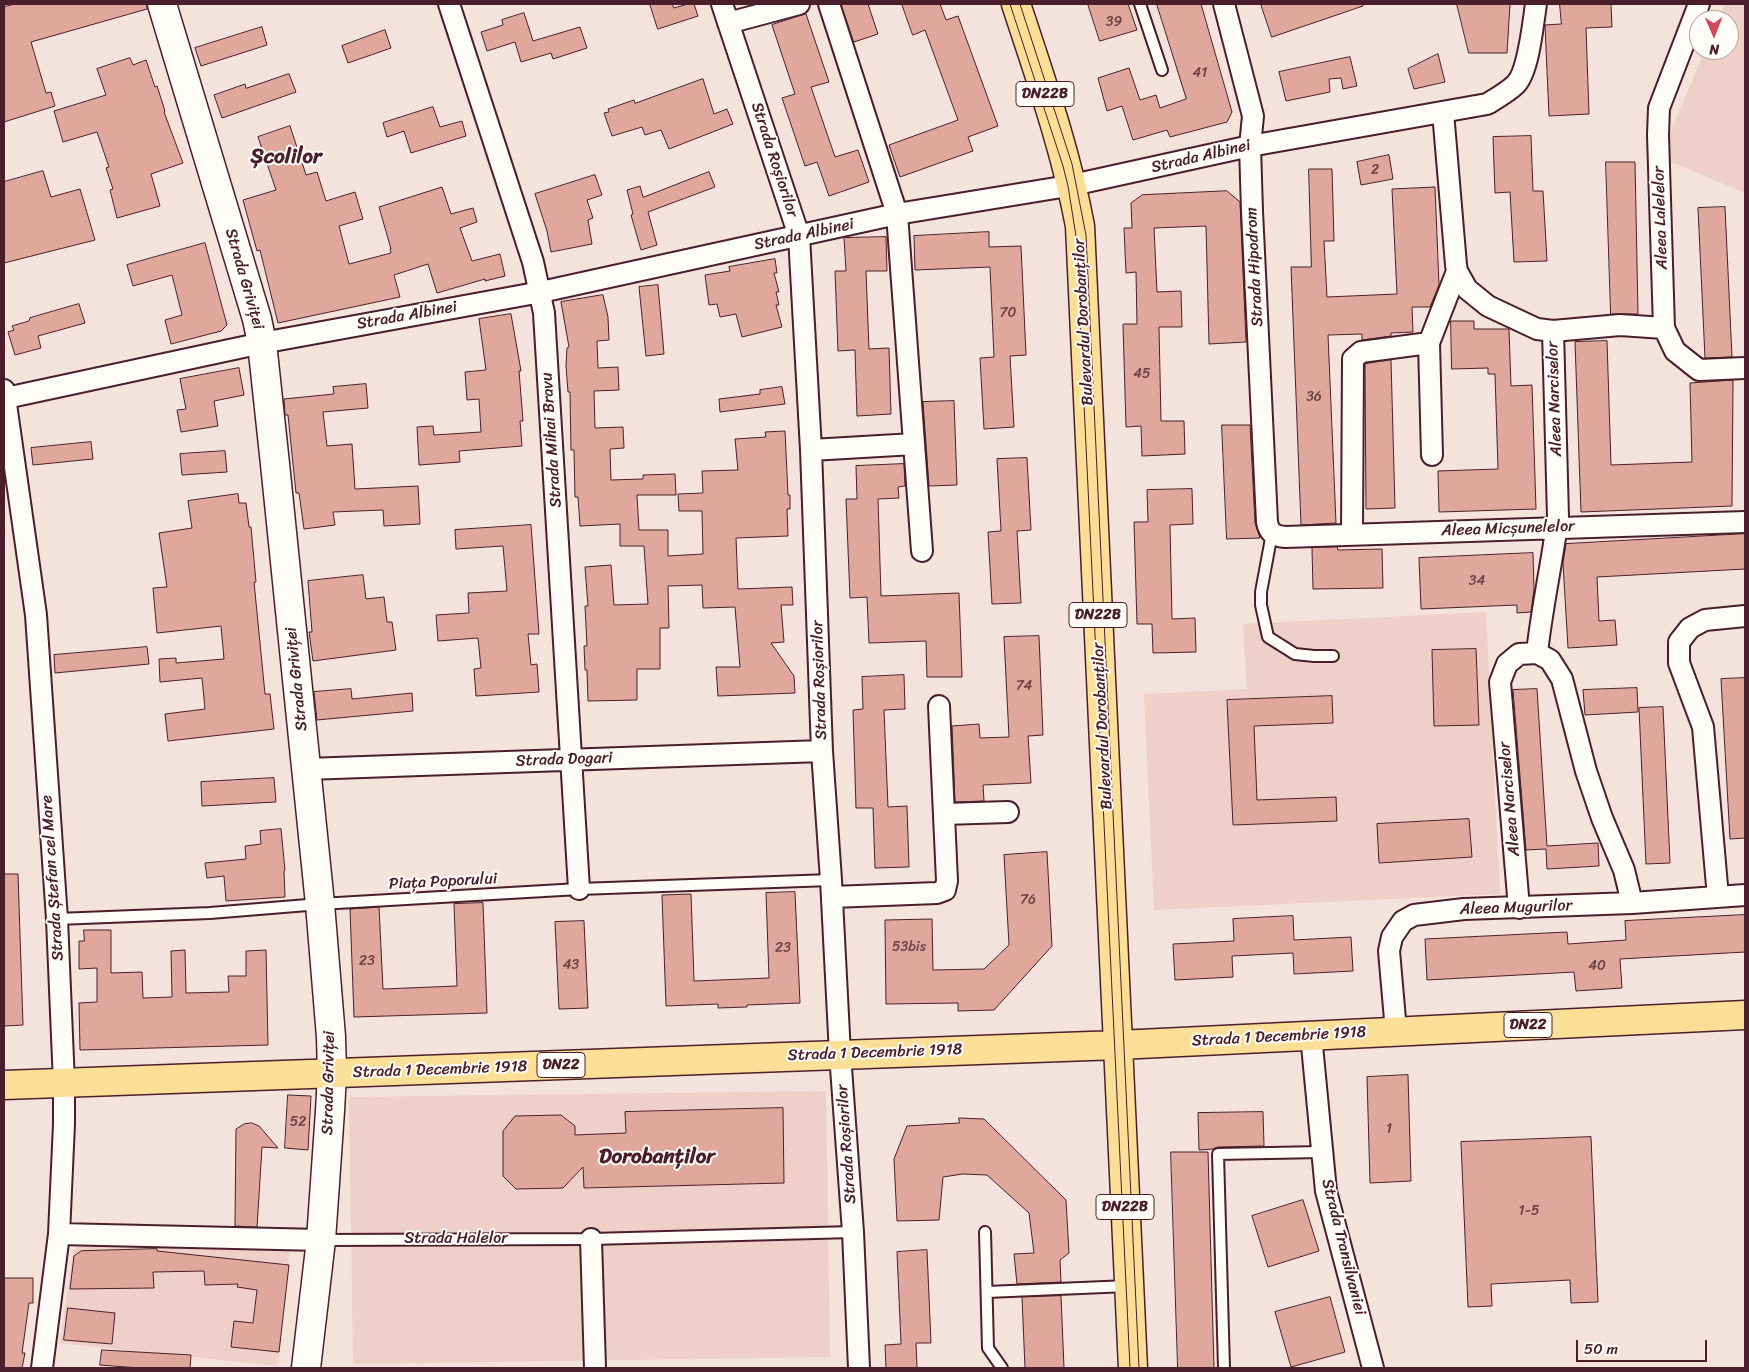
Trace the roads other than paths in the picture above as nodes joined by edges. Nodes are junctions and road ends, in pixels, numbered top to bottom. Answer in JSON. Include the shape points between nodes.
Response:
{"nodes":[{"id":1,"x":162,"y":4,"type":"edge"},
{"id":2,"x":449,"y":4,"type":"edge"},
{"id":3,"x":722,"y":4,"type":"edge"},
{"id":4,"x":799,"y":4,"type":"edge"},
{"id":5,"x":829,"y":4,"type":"edge"},
{"id":6,"x":1016,"y":4,"type":"edge"},
{"id":7,"x":1140,"y":4,"type":"edge"},
{"id":8,"x":1224,"y":4,"type":"edge"},
{"id":9,"x":1536,"y":4,"type":"edge"},
{"id":10,"x":1699,"y":4,"type":"edge"},
{"id":11,"x":728,"y":23,"type":"junction"},
{"id":12,"x":1162,"y":70,"type":"dead end"},
{"id":13,"x":1442,"y":112,"type":"junction"},
{"id":14,"x":1250,"y":146,"type":"junction"},
{"id":15,"x":1072,"y":186,"type":"junction"},
{"id":16,"x":897,"y":214,"type":"junction"},
{"id":17,"x":799,"y":236,"type":"junction"},
{"id":18,"x":1457,"y":271,"type":"junction"},
{"id":19,"x":540,"y":292,"type":"junction"},
{"id":20,"x":1664,"y":328,"type":"junction"},
{"id":21,"x":1553,"y":331,"type":"junction"},
{"id":22,"x":262,"y":343,"type":"junction"},
{"id":23,"x":1430,"y":343,"type":"junction"},
{"id":24,"x":1745,"y":368,"type":"edge"},
{"id":25,"x":5,"y":394,"type":"edge"},
{"id":26,"x":914,"y":444,"type":"junction"},
{"id":27,"x":811,"y":450,"type":"junction"},
{"id":28,"x":1432,"y":455,"type":"dead end"},
{"id":29,"x":1745,"y":522,"type":"edge"},
{"id":30,"x":1557,"y":527,"type":"junction"},
{"id":31,"x":1272,"y":533,"type":"junction"},
{"id":32,"x":1352,"y":534,"type":"junction"},
{"id":33,"x":922,"y":551,"type":"dead end"},
{"id":34,"x":1745,"y":616,"type":"edge"},
{"id":35,"x":1537,"y":652,"type":"junction"},
{"id":36,"x":1332,"y":656,"type":"dead end"},
{"id":37,"x":939,"y":706,"type":"dead end"},
{"id":38,"x":822,"y":751,"type":"junction"},
{"id":39,"x":571,"y":760,"type":"junction"},
{"id":40,"x":306,"y":769,"type":"junction"},
{"id":41,"x":1008,"y":812,"type":"dead end"},
{"id":42,"x":944,"y":814,"type":"junction"},
{"id":43,"x":579,"y":889,"type":"junction"},
{"id":44,"x":832,"y":889,"type":"junction"},
{"id":45,"x":1745,"y":895,"type":"edge"},
{"id":46,"x":1718,"y":897,"type":"junction"},
{"id":47,"x":1632,"y":903,"type":"junction"},
{"id":48,"x":320,"y":904,"type":"junction"},
{"id":49,"x":1519,"y":908,"type":"junction"},
{"id":50,"x":57,"y":919,"type":"junction"},
{"id":51,"x":1745,"y":1015,"type":"edge"},
{"id":52,"x":1396,"y":1030,"type":"junction"},
{"id":53,"x":1311,"y":1035,"type":"junction"},
{"id":54,"x":1118,"y":1045,"type":"junction"},
{"id":55,"x":840,"y":1054,"type":"junction"},
{"id":56,"x":332,"y":1074,"type":"junction"},
{"id":57,"x":64,"y":1083,"type":"junction"},
{"id":58,"x":4,"y":1085,"type":"edge"},
{"id":59,"x":1322,"y":1152,"type":"junction"},
{"id":60,"x":853,"y":1232,"type":"junction"},
{"id":61,"x":985,"y":1232,"type":"dead end"},
{"id":62,"x":59,"y":1234,"type":"junction"},
{"id":63,"x":591,"y":1239,"type":"junction"},
{"id":64,"x":321,"y":1240,"type":"junction"},
{"id":65,"x":1129,"y":1286,"type":"junction"},
{"id":66,"x":987,"y":1292,"type":"junction"},
{"id":67,"x":42,"y":1368,"type":"edge"},
{"id":68,"x":306,"y":1368,"type":"edge"},
{"id":69,"x":595,"y":1368,"type":"edge"},
{"id":70,"x":860,"y":1368,"type":"edge"},
{"id":71,"x":1002,"y":1368,"type":"edge"},
{"id":72,"x":1133,"y":1368,"type":"edge"},
{"id":73,"x":1224,"y":1368,"type":"edge"},
{"id":74,"x":1374,"y":1368,"type":"edge"}],
"edges":[{"from":1,"to":22,"type":"main road","name":"Strada Griviței"},
{"from":2,"to":19,"type":"street","name":"Strada Mihai Bravu","via":[[525,234]]},
{"from":3,"to":11,"type":"street","name":"Strada Roșiorilor"},
{"from":4,"to":11,"type":"street"},
{"from":5,"to":16,"type":"street"},
{"from":6,"to":15,"type":"main road","name":"Bulevardul Dorobanților","number":"DN22B"},
{"from":7,"to":12,"type":"lane"},
{"from":8,"to":14,"type":"street","name":"Strada Hipodrom","via":[[1253,116]]},
{"from":9,"to":13,"type":"street","name":"Strada Albinei","via":[[1527,60],[1517,82],[1487,104]]},
{"from":10,"to":20,"type":"street","name":"Aleea Lalelelor","via":[[1660,108]]},
{"from":11,"to":17,"type":"street","name":"Strada Roșiorilor"},
{"from":13,"to":14,"type":"street","name":"Strada Albinei"},
{"from":13,"to":18,"type":"street","name":"Aleea Narciselor"},
{"from":14,"to":15,"type":"street","name":"Strada Albinei"},
{"from":14,"to":31,"type":"street","name":"Strada Hipodrom","via":[[1267,522]]},
{"from":15,"to":16,"type":"street","name":"Strada Albinei"},
{"from":15,"to":54,"type":"main road","name":"Bulevardul Dorobanților","number":"DN22B","via":[[1080,226]]},
{"from":16,"to":17,"type":"street","name":"Strada Albinei"},
{"from":16,"to":26,"type":"street"},
{"from":17,"to":19,"type":"street","name":"Strada Albinei"},
{"from":17,"to":27,"type":"street","name":"Strada Roșiorilor"},
{"from":18,"to":21,"type":"street","name":"Aleea Narciselor","via":[[1467,289],[1488,306],[1537,330]]},
{"from":18,"to":23,"type":"street"},
{"from":19,"to":22,"type":"street","name":"Strada Albinei"},
{"from":19,"to":39,"type":"street","name":"Strada Mihai Bravu","via":[[544,313]]},
{"from":20,"to":21,"type":"street","via":[[1620,325]]},
{"from":20,"to":24,"type":"street","via":[[1675,351],[1699,370]]},
{"from":21,"to":30,"type":"street","name":"Aleea Narciselor"},
{"from":22,"to":25,"type":"street","name":"Strada Albinei"},
{"from":22,"to":40,"type":"main road","name":"Strada Griviței"},
{"from":23,"to":28,"type":"street"},
{"from":23,"to":32,"type":"street","via":[[1361,352],[1353,359]]},
{"from":25,"to":50,"type":"street","name":"Strada Ștefan cel Mare","via":[[36,615]]},
{"from":26,"to":27,"type":"street"},
{"from":26,"to":33,"type":"street"},
{"from":27,"to":38,"type":"street","name":"Strada Roșiorilor"},
{"from":29,"to":30,"type":"street","name":"Aleea Micșunelelor"},
{"from":30,"to":32,"type":"street","name":"Aleea Micșunelelor"},
{"from":30,"to":35,"type":"street","name":"Aleea Narciselor"},
{"from":31,"to":32,"type":"street","name":"Aleea Micșunelelor","via":[[1284,537]]},
{"from":31,"to":36,"type":"lane","via":[[1261,598],[1268,637],[1295,654]]},
{"from":34,"to":46,"type":"street","via":[[1705,620],[1690,628],[1679,642],[1679,663],[1703,727]]},
{"from":35,"to":47,"type":"street","via":[[1550,660],[1562,679],[1586,770],[1624,870]]},
{"from":35,"to":49,"type":"street","name":"Aleea Narciselor","via":[[1519,654],[1507,664],[1500,682]]},
{"from":37,"to":42,"type":"street"},
{"from":38,"to":39,"type":"street","name":"Strada Dogari"},
{"from":38,"to":44,"type":"street","name":"Strada Roșiorilor"},
{"from":39,"to":40,"type":"street","name":"Strada Dogari"},
{"from":39,"to":43,"type":"street","name":"Strada Mihai Bravu"},
{"from":40,"to":48,"type":"main road","name":"Strada Griviței"},
{"from":41,"to":42,"type":"street"},
{"from":42,"to":44,"type":"street","via":[[945,890],[937,893]]},
{"from":43,"to":44,"type":"lane","name":"Piața Poporului"},
{"from":43,"to":48,"type":"lane","name":"Piața Poporului"},
{"from":44,"to":55,"type":"street","name":"Strada Roșiorilor"},
{"from":45,"to":46,"type":"street","name":"Aleea Mugurilor"},
{"from":46,"to":47,"type":"street","name":"Aleea Mugurilor"},
{"from":47,"to":49,"type":"street","name":"Aleea Mugurilor"},
{"from":48,"to":50,"type":"lane","name":"Piața Poporului","via":[[210,913]]},
{"from":48,"to":56,"type":"main road","name":"Strada Griviței"},
{"from":49,"to":52,"type":"street","name":"Aleea Mugurilor","via":[[1431,912],[1403,921],[1392,937],[1389,951]]},
{"from":50,"to":57,"type":"street","name":"Strada Ștefan cel Mare"},
{"from":51,"to":52,"type":"main road","name":"Strada 1 Decembrie 1918","number":"DN22"},
{"from":52,"to":53,"type":"main road","name":"Strada 1 Decembrie 1918","number":"DN22"},
{"from":53,"to":54,"type":"main road","name":"Strada 1 Decembrie 1918","number":"DN22"},
{"from":53,"to":59,"type":"street","name":"Strada Transilvaniei"},
{"from":54,"to":55,"type":"main road","name":"Strada 1 Decembrie 1918","number":"DN22"},
{"from":54,"to":65,"type":"main road","name":"Bulevardul Dorobanților","number":"DN22B"},
{"from":55,"to":56,"type":"main road","name":"Strada 1 Decembrie 1918","number":"DN22"},
{"from":55,"to":60,"type":"street","name":"Strada Roșiorilor"},
{"from":56,"to":57,"type":"main road","name":"Strada 1 Decembrie 1918","number":"DN22"},
{"from":56,"to":64,"type":"main road","name":"Strada Griviței"},
{"from":57,"to":58,"type":"main road","name":"Strada 1 Decembrie 1918","number":"DN22"},
{"from":57,"to":62,"type":"street","name":"Strada Ștefan cel Mare"},
{"from":59,"to":73,"type":"lane","via":[[1218,1154]]},
{"from":59,"to":74,"type":"street","name":"Strada Transilvaniei","via":[[1326,1191]]},
{"from":60,"to":63,"type":"lane","name":"Strada Halelor"},
{"from":60,"to":70,"type":"street","name":"Strada Roșiorilor"},
{"from":61,"to":66,"type":"lane"},
{"from":62,"to":64,"type":"street","name":"Strada Halelor"},
{"from":62,"to":67,"type":"street","name":"Strada Ștefan cel Mare"},
{"from":63,"to":64,"type":"lane","name":"Strada Halelor"},
{"from":63,"to":69,"type":"street"},
{"from":64,"to":68,"type":"main road","name":"Strada Griviței"},
{"from":65,"to":66,"type":"lane"},
{"from":65,"to":72,"type":"main road","name":"Bulevardul Dorobanților","number":"DN22B"},
{"from":66,"to":71,"type":"lane","via":[[988,1348]]}]}
